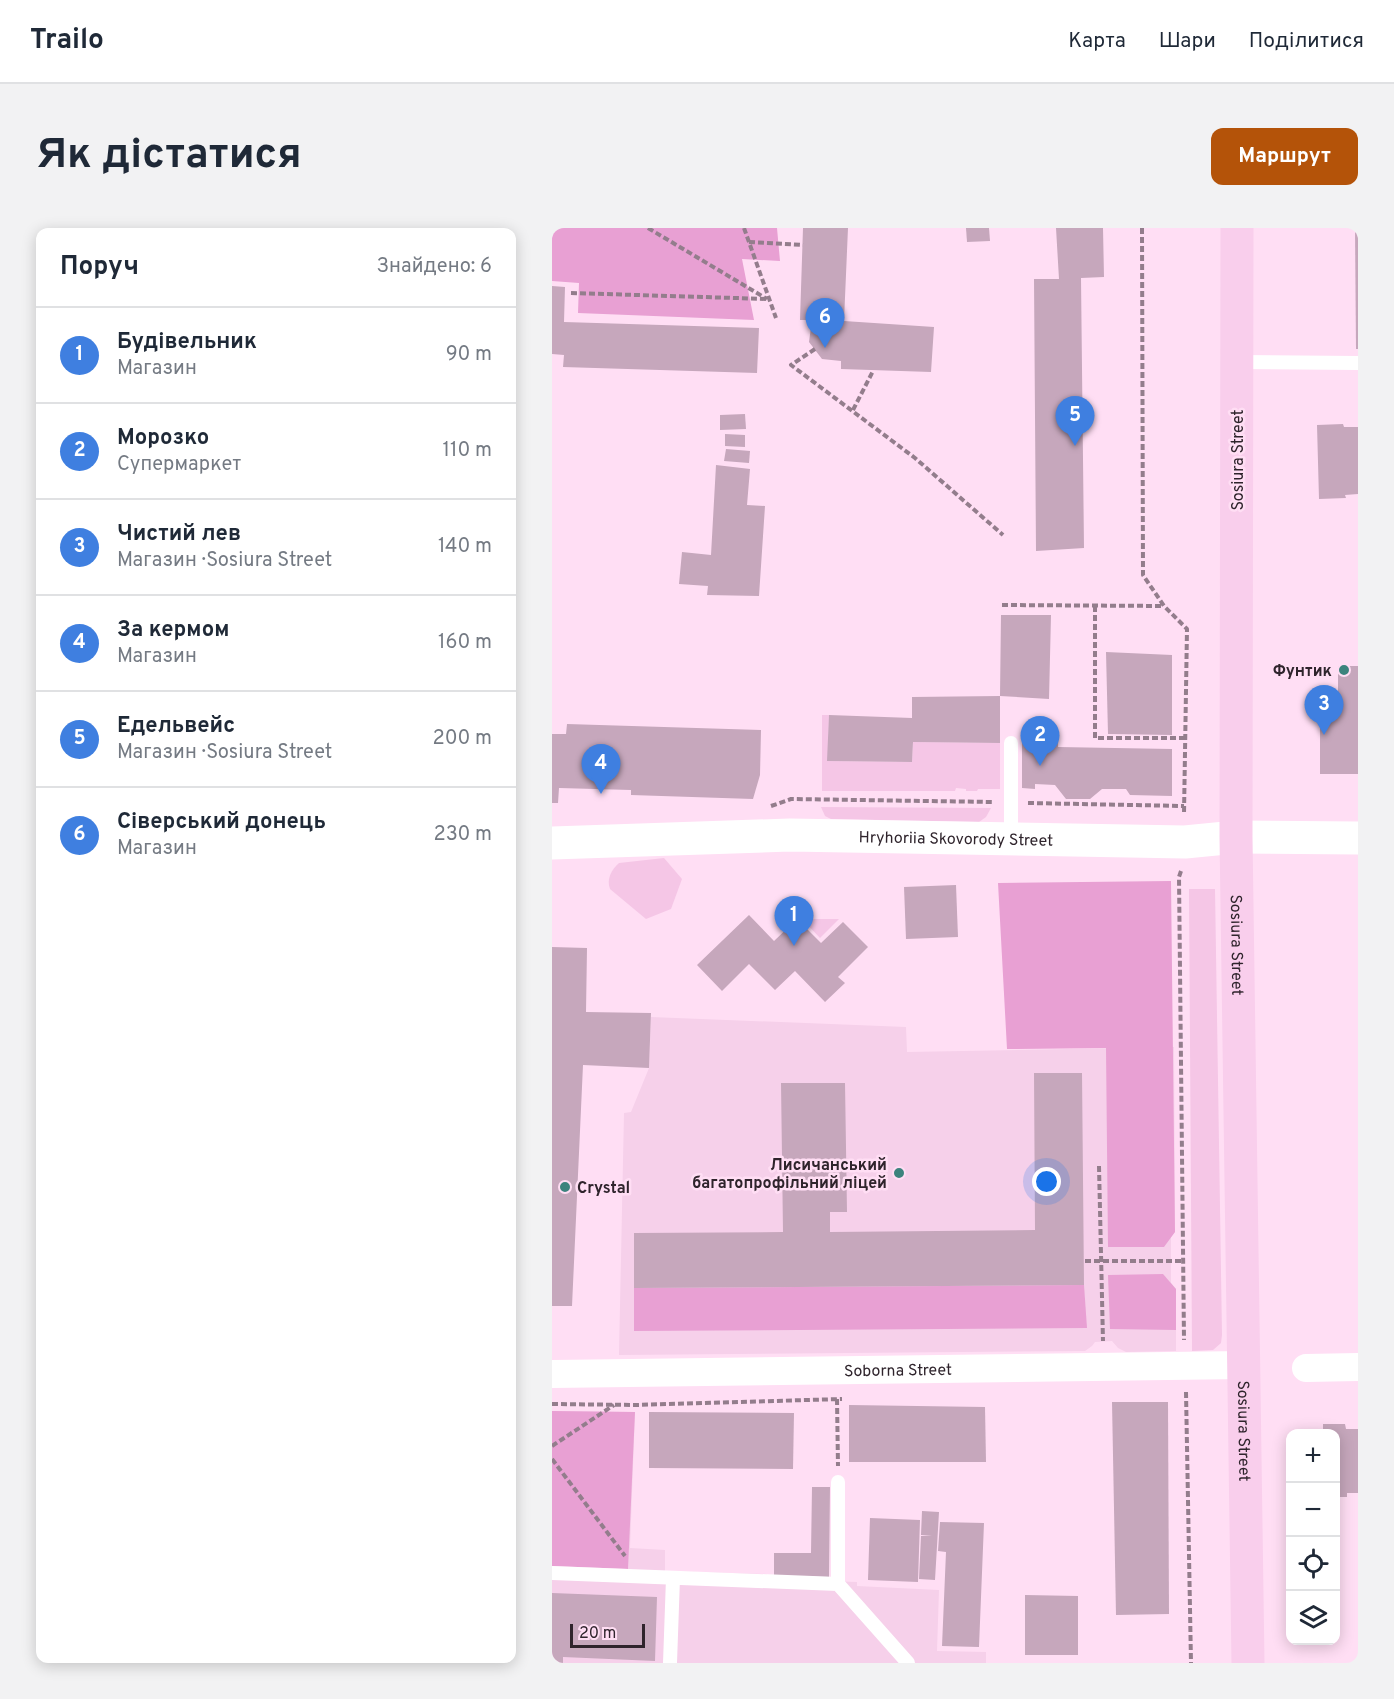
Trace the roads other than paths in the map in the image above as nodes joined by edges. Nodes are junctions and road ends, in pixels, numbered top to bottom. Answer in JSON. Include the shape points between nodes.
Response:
{"nodes":[{"id":1,"x":1237,"y":228,"type":"edge"},
{"id":2,"x":1237,"y":362,"type":"junction"},
{"id":3,"x":1358,"y":363,"type":"edge"},
{"id":4,"x":1011,"y":743,"type":"dead end"},
{"id":5,"x":1236,"y":837,"type":"junction"},
{"id":6,"x":1358,"y":838,"type":"edge"},
{"id":7,"x":1011,"y":839,"type":"junction"},
{"id":8,"x":552,"y":843,"type":"edge"},
{"id":9,"x":1244,"y":1365,"type":"junction"},
{"id":10,"x":1358,"y":1367,"type":"edge"},
{"id":11,"x":1306,"y":1368,"type":"dead end"},
{"id":12,"x":552,"y":1374,"type":"edge"},
{"id":13,"x":838,"y":1482,"type":"road end"},
{"id":14,"x":552,"y":1573,"type":"edge"},
{"id":15,"x":673,"y":1578,"type":"junction"},
{"id":16,"x":838,"y":1584,"type":"junction"},
{"id":17,"x":670,"y":1663,"type":"edge"},
{"id":18,"x":908,"y":1663,"type":"edge"},
{"id":19,"x":1248,"y":1663,"type":"edge"}],
"edges":[{"from":1,"to":2,"type":"main road","name":"Sosiura Street"},
{"from":2,"to":3,"type":"lane"},
{"from":2,"to":5,"type":"main road","name":"Sosiura Street"},
{"from":4,"to":7,"type":"lane"},
{"from":5,"to":6,"type":"main road","name":"Hryhoriia Skovorody Street"},
{"from":5,"to":7,"type":"main road","name":"Hryhoriia Skovorody Street","via":[[1185,842]]},
{"from":5,"to":9,"type":"main road","name":"Sosiura Street"},
{"from":7,"to":8,"type":"main road","name":"Hryhoriia Skovorody Street","via":[[790,835]]},
{"from":9,"to":12,"type":"street","name":"Soborna Street"},
{"from":9,"to":19,"type":"main road","name":"Sosiura Street"},
{"from":10,"to":11,"type":"street"},
{"from":13,"to":16,"type":"lane"},
{"from":14,"to":15,"type":"lane"},
{"from":15,"to":16,"type":"lane"},
{"from":15,"to":17,"type":"lane"},
{"from":16,"to":18,"type":"lane"}]}
